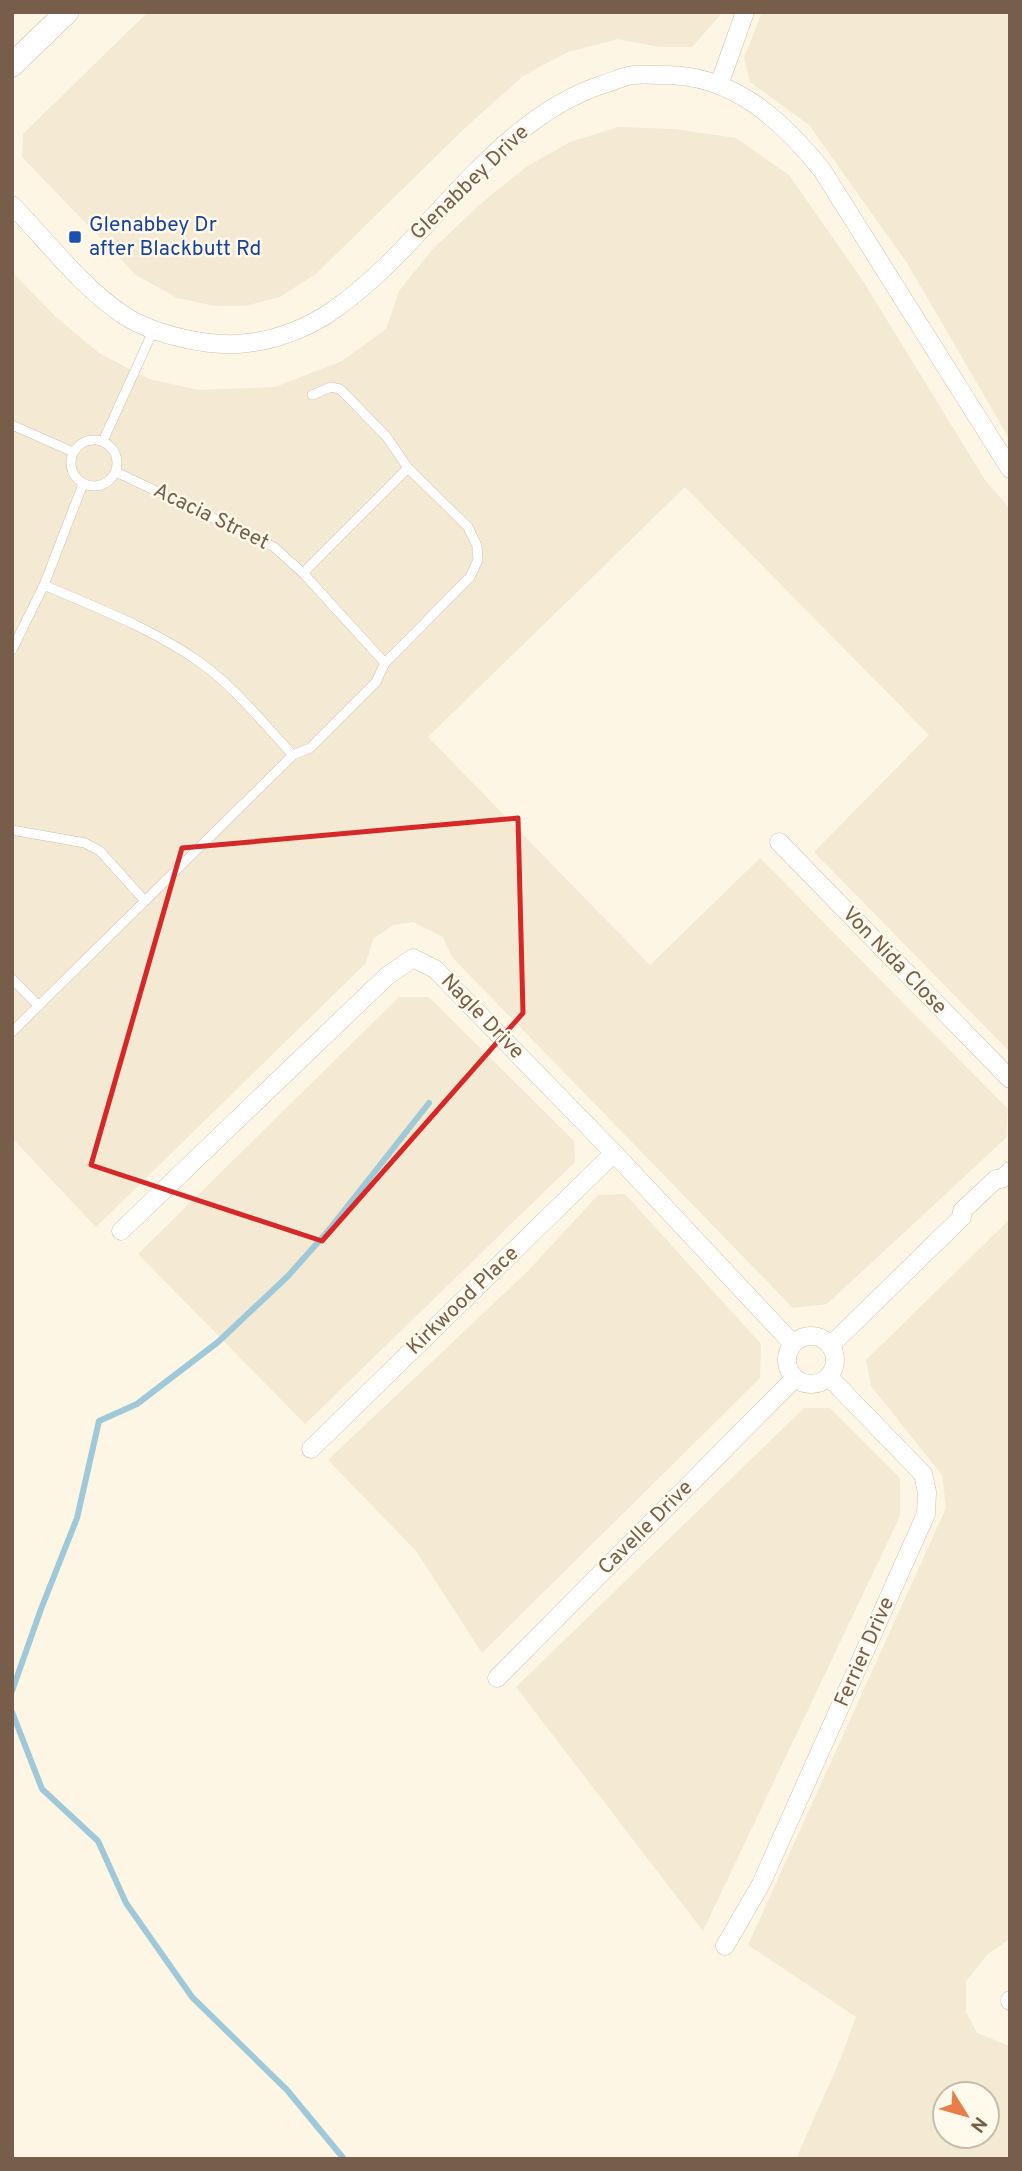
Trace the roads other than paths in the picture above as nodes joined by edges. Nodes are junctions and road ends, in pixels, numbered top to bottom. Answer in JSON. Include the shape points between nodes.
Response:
{"nodes":[{"id":1,"x":67,"y":12,"type":"edge"},
{"id":2,"x":744,"y":12,"type":"edge"},
{"id":3,"x":12,"y":65,"type":"edge"},
{"id":4,"x":719,"y":85,"type":"junction"},
{"id":5,"x":12,"y":205,"type":"edge"},
{"id":6,"x":154,"y":329,"type":"junction"},
{"id":7,"x":312,"y":395,"type":"dead end"},
{"id":8,"x":12,"y":425,"type":"edge"},
{"id":9,"x":103,"y":441,"type":"junction"},
{"id":10,"x":73,"y":452,"type":"junction"},
{"id":11,"x":408,"y":468,"type":"junction"},
{"id":12,"x":1010,"y":469,"type":"edge"},
{"id":13,"x":116,"y":472,"type":"junction"},
{"id":14,"x":83,"y":484,"type":"junction"},
{"id":15,"x":303,"y":573,"type":"junction"},
{"id":16,"x":44,"y":585,"type":"junction"},
{"id":17,"x":12,"y":650,"type":"edge"},
{"id":18,"x":385,"y":663,"type":"junction"},
{"id":19,"x":293,"y":755,"type":"junction"},
{"id":20,"x":12,"y":830,"type":"edge"},
{"id":21,"x":779,"y":842,"type":"dead end"},
{"id":22,"x":145,"y":901,"type":"junction"},
{"id":23,"x":12,"y":979,"type":"edge"},
{"id":24,"x":38,"y":1006,"type":"junction"},
{"id":25,"x":12,"y":1032,"type":"edge"},
{"id":26,"x":1010,"y":1079,"type":"edge"},
{"id":27,"x":614,"y":1153,"type":"junction"},
{"id":28,"x":1006,"y":1175,"type":"edge"},
{"id":29,"x":121,"y":1231,"type":"dead end"},
{"id":30,"x":793,"y":1344,"type":"junction"},
{"id":31,"x":831,"y":1345,"type":"junction"},
{"id":32,"x":829,"y":1377,"type":"junction"},
{"id":33,"x":795,"y":1378,"type":"junction"},
{"id":34,"x":311,"y":1449,"type":"dead end"},
{"id":35,"x":497,"y":1678,"type":"dead end"},
{"id":36,"x":725,"y":1946,"type":"dead end"}],
"edges":[{"from":1,"to":3,"type":"street"},
{"from":2,"to":4,"type":"street"},
{"from":4,"to":6,"type":"street","name":"Glenabbey Drive","via":[[678,74],[632,75],[586,90],[539,117],[368,283],[333,311],[296,331],[246,344],[195,341]]},
{"from":4,"to":12,"type":"street","name":"Glenabbey Drive","via":[[761,107],[794,136],[822,170]]},
{"from":5,"to":6,"type":"street","name":"Glenabbey Drive","via":[[96,294],[126,317]]},
{"from":6,"to":9,"type":"lane"},
{"from":7,"to":11,"type":"lane","via":[[331,387],[340,389],[386,436]]},
{"from":8,"to":10,"type":"lane"},
{"from":9,"to":10,"type":"lane","via":[[89,440]]},
{"from":9,"to":13,"type":"lane","via":[[114,450]]},
{"from":10,"to":14,"type":"lane","via":[[73,474]]},
{"from":11,"to":15,"type":"lane"},
{"from":11,"to":18,"type":"lane","via":[[468,527],[478,546],[478,560],[470,577]]},
{"from":13,"to":14,"type":"lane","via":[[99,486]]},
{"from":13,"to":15,"type":"lane","name":"Acacia Street","via":[[260,538]]},
{"from":14,"to":16,"type":"lane"},
{"from":15,"to":18,"type":"lane","name":"Acacia Street"},
{"from":16,"to":17,"type":"lane"},
{"from":16,"to":19,"type":"lane","via":[[153,632],[199,662]]},
{"from":18,"to":19,"type":"lane","via":[[376,682],[310,748]]},
{"from":19,"to":22,"type":"lane"},
{"from":20,"to":22,"type":"lane","via":[[85,843],[100,851]]},
{"from":21,"to":26,"type":"street","name":"Von Nida Close"},
{"from":22,"to":24,"type":"lane"},
{"from":23,"to":24,"type":"lane"},
{"from":24,"to":25,"type":"lane"},
{"from":27,"to":29,"type":"street","name":"Nagle Drive","via":[[435,969],[413,958],[387,976]]},
{"from":27,"to":30,"type":"street","name":"Nagle Drive"},
{"from":27,"to":34,"type":"street","name":"Kirkwood Place"},
{"from":28,"to":31,"type":"street","via":[[970,1203],[962,1217]]},
{"from":30,"to":31,"type":"street","via":[[812,1336]]},
{"from":30,"to":33,"type":"street","via":[[788,1365]]},
{"from":31,"to":32,"type":"street","via":[[836,1358]]},
{"from":32,"to":33,"type":"street","via":[[816,1384]]},
{"from":32,"to":36,"type":"street","name":"Ferrier Drive","via":[[923,1474],[926,1514],[761,1884]]},
{"from":33,"to":35,"type":"street","name":"Cavelle Drive"}]}
